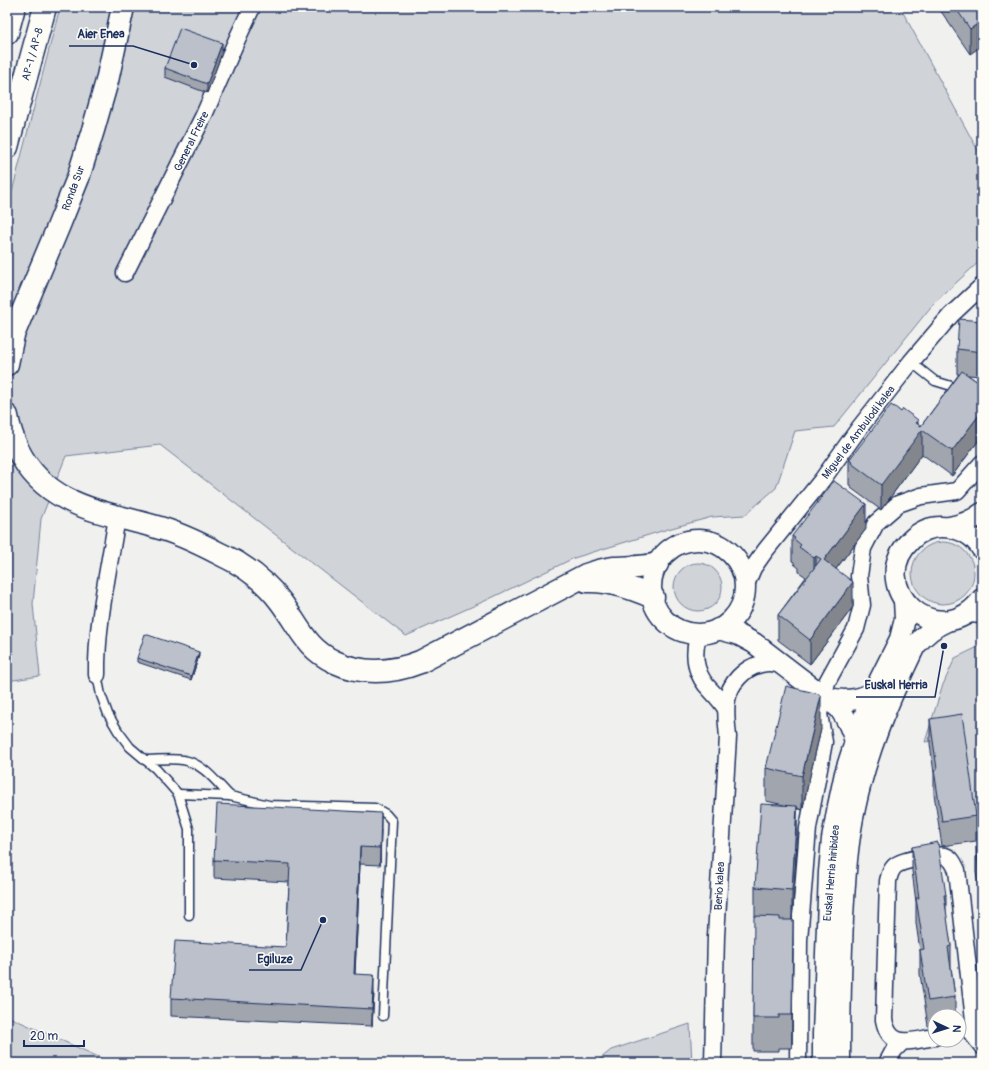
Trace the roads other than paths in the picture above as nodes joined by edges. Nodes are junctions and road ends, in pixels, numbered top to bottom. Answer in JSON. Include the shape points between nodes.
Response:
{"nodes":[{"id":1,"x":14,"y":7,"type":"edge"},
{"id":2,"x":45,"y":7,"type":"edge"},
{"id":3,"x":123,"y":7,"type":"edge"},
{"id":4,"x":252,"y":7,"type":"edge"},
{"id":5,"x":7,"y":34,"type":"edge"},
{"id":6,"x":7,"y":147,"type":"edge"},
{"id":7,"x":125,"y":274,"type":"dead end"},
{"id":8,"x":982,"y":286,"type":"edge"},
{"id":9,"x":911,"y":362,"type":"junction"},
{"id":10,"x":7,"y":364,"type":"edge"},
{"id":11,"x":972,"y":392,"type":"edge"},
{"id":12,"x":7,"y":416,"type":"edge"},
{"id":13,"x":982,"y":463,"type":"edge"},
{"id":14,"x":982,"y":513,"type":"edge"},
{"id":15,"x":117,"y":517,"type":"junction"},
{"id":16,"x":949,"y":527,"type":"junction"},
{"id":17,"x":982,"y":548,"type":"edge"},
{"id":18,"x":658,"y":564,"type":"junction"},
{"id":19,"x":574,"y":581,"type":"junction"},
{"id":20,"x":744,"y":593,"type":"junction"},
{"id":21,"x":653,"y":597,"type":"junction"},
{"id":22,"x":982,"y":599,"type":"edge"},
{"id":23,"x":904,"y":600,"type":"junction"},
{"id":24,"x":975,"y":615,"type":"edge"},
{"id":25,"x":947,"y":621,"type":"junction"},
{"id":26,"x":718,"y":629,"type":"junction"},
{"id":27,"x":699,"y":634,"type":"junction"},
{"id":28,"x":754,"y":643,"type":"junction"},
{"id":29,"x":782,"y":665,"type":"junction"},
{"id":30,"x":97,"y":675,"type":"joint"},
{"id":31,"x":875,"y":691,"type":"junction"},
{"id":32,"x":823,"y":696,"type":"junction"},
{"id":33,"x":726,"y":709,"type":"junction"},
{"id":34,"x":855,"y":742,"type":"junction"},
{"id":35,"x":145,"y":760,"type":"junction"},
{"id":36,"x":178,"y":794,"type":"junction"},
{"id":37,"x":230,"y":796,"type":"junction"},
{"id":38,"x":189,"y":915,"type":"dead end"},
{"id":39,"x":383,"y":1016,"type":"dead end"},
{"id":40,"x":967,"y":1029,"type":"edge"},
{"id":41,"x":967,"y":1034,"type":"edge"},
{"id":42,"x":927,"y":1038,"type":"edge"},
{"id":43,"x":902,"y":1042,"type":"junction"},
{"id":44,"x":982,"y":1046,"type":"edge"},
{"id":45,"x":714,"y":1063,"type":"edge"},
{"id":46,"x":798,"y":1063,"type":"edge"},
{"id":47,"x":823,"y":1063,"type":"edge"},
{"id":48,"x":840,"y":1063,"type":"edge"},
{"id":49,"x":886,"y":1063,"type":"edge"}],
"edges":[{"from":1,"to":5,"type":"main road"},
{"from":2,"to":6,"type":"main road","name":"AP-1 / AP-8"},
{"from":3,"to":10,"type":"main road","name":"Ronda Sur","via":[[94,130],[78,178],[19,318]]},
{"from":4,"to":7,"type":"street","name":"General Freire","via":[[204,115]]},
{"from":8,"to":9,"type":"street","name":"Miguel de Ambulodi kalea","via":[[951,315]]},
{"from":9,"to":11,"type":"lane","via":[[935,381]]},
{"from":9,"to":20,"type":"street","name":"Miguel de Ambulodi kalea","via":[[822,480],[764,551],[753,568]]},
{"from":12,"to":15,"type":"main road","via":[[14,442],[22,458],[33,474],[46,486],[79,505]]},
{"from":13,"to":32,"type":"street","via":[[957,491],[921,496],[898,504],[876,523],[863,548],[859,576],[862,605],[856,629],[827,682]]},
{"from":14,"to":16,"type":"street","via":[[966,523]]},
{"from":15,"to":19,"type":"main road","via":[[180,535],[238,563],[268,587],[310,644],[321,654],[334,662],[363,670],[392,670],[420,662]]},
{"from":15,"to":30,"type":"street","via":[[98,636]]},
{"from":16,"to":17,"type":"street","via":[[971,536]]},
{"from":16,"to":23,"type":"street","via":[[937,527],[915,536],[900,554],[896,577],[898,589]]},
{"from":18,"to":19,"type":"main road","via":[[641,568],[612,568]]},
{"from":18,"to":20,"type":"street","via":[[674,546],[686,541],[710,541],[722,546],[739,564],[744,575]]},
{"from":18,"to":21,"type":"street","via":[[653,574]]},
{"from":19,"to":21,"type":"main road","via":[[616,584]]},
{"from":20,"to":26,"type":"street","via":[[740,608],[734,617]]},
{"from":20,"to":28,"type":"street","via":[[745,622]]},
{"from":21,"to":27,"type":"street","via":[[656,607],[669,623],[678,629]]},
{"from":22,"to":24,"type":"street","via":[[976,607]]},
{"from":23,"to":25,"type":"street","via":[[918,614]]},
{"from":23,"to":31,"type":"street","name":"Euskal Herria hiribidea","via":[[905,620],[900,639]]},
{"from":24,"to":25,"type":"street","name":"Euskal Herria hiribidea"},
{"from":25,"to":48,"type":"street","name":"Euskal Herria hiribidea","via":[[930,630],[915,646],[882,716],[858,796],[845,872]]},
{"from":26,"to":27,"type":"street"},
{"from":26,"to":28,"type":"street","via":[[737,634]]},
{"from":27,"to":33,"type":"street","via":[[695,654],[696,665],[706,684]]},
{"from":28,"to":29,"type":"street"},
{"from":29,"to":32,"type":"street"},
{"from":29,"to":33,"type":"street","name":"Berio kalea","via":[[762,664],[743,673],[730,689]]},
{"from":30,"to":35,"type":"lane","via":[[108,714],[130,747]]},
{"from":31,"to":32,"type":"street","via":[[849,701]]},
{"from":31,"to":34,"type":"street","name":"Euskal Herria hiribidea"},
{"from":32,"to":34,"type":"street","via":[[845,716]]},
{"from":32,"to":46,"type":"street","via":[[819,714],[824,742],[808,828],[800,933]]},
{"from":33,"to":45,"type":"street","name":"Berio kalea","via":[[728,737],[716,936]]},
{"from":34,"to":47,"type":"street","name":"Euskal Herria hiribidea","via":[[845,773],[832,839]]},
{"from":35,"to":36,"type":"lane"},
{"from":35,"to":37,"type":"lane","via":[[184,760],[196,764]]},
{"from":36,"to":37,"type":"lane"},
{"from":36,"to":38,"type":"lane","via":[[189,829]]},
{"from":37,"to":39,"type":"lane","via":[[269,805],[375,808],[392,821]]},
{"from":40,"to":43,"type":"street","via":[[974,1020],[958,870],[950,859],[941,855],[905,860],[894,866],[888,881],[884,1020],[890,1034]]},
{"from":41,"to":44,"type":"street"},
{"from":42,"to":43,"type":"street"},
{"from":43,"to":49,"type":"street"}]}
